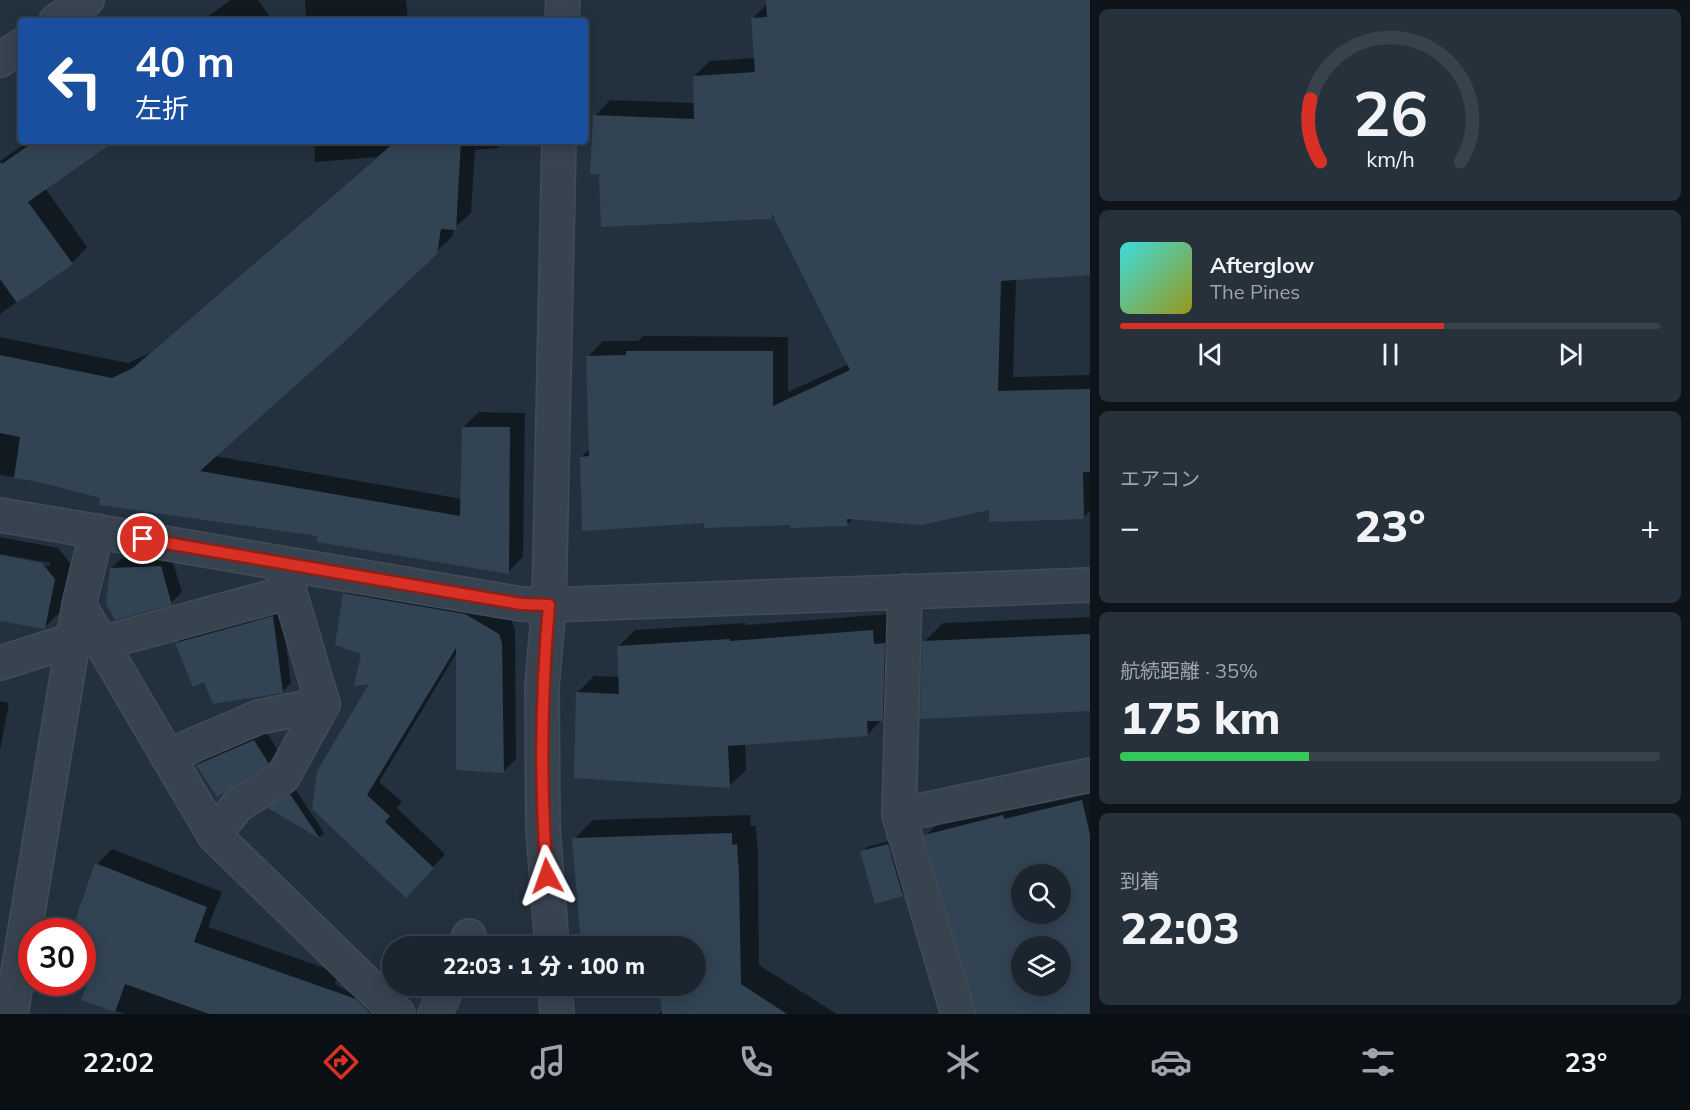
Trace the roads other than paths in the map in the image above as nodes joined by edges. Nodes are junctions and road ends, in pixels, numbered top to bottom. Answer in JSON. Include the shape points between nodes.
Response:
{"nodes":[{"id":1,"x":87,"y":0,"type":"edge"},
{"id":2,"x":563,"y":0,"type":"edge"},
{"id":3,"x":60,"y":18,"type":"edge"},
{"id":4,"x":562,"y":18,"type":"edge"},
{"id":5,"x":18,"y":48,"type":"edge"},
{"id":6,"x":0,"y":60,"type":"edge"},
{"id":7,"x":560,"y":144,"type":"edge"},
{"id":8,"x":0,"y":515,"type":"edge"},
{"id":9,"x":97,"y":531,"type":"junction"},
{"id":10,"x":285,"y":577,"type":"junction"},
{"id":11,"x":1090,"y":585,"type":"edge"},
{"id":12,"x":906,"y":591,"type":"junction"},
{"id":13,"x":549,"y":605,"type":"junction"},
{"id":14,"x":88,"y":641,"type":"junction"},
{"id":15,"x":0,"y":663,"type":"edge"},
{"id":16,"x":323,"y":704,"type":"junction"},
{"id":17,"x":168,"y":756,"type":"junction"},
{"id":18,"x":1090,"y":775,"type":"edge"},
{"id":19,"x":899,"y":815,"type":"junction"},
{"id":20,"x":214,"y":835,"type":"junction"},
{"id":21,"x":551,"y":936,"type":"edge"},
{"id":22,"x":443,"y":996,"type":"edge"},
{"id":23,"x":556,"y":996,"type":"edge"},
{"id":24,"x":11,"y":1014,"type":"edge"},
{"id":25,"x":399,"y":1014,"type":"edge"},
{"id":26,"x":435,"y":1014,"type":"edge"},
{"id":27,"x":557,"y":1014,"type":"edge"},
{"id":28,"x":958,"y":1014,"type":"edge"}],
"edges":[{"from":1,"to":3,"type":"street"},
{"from":2,"to":4,"type":"street"},
{"from":5,"to":6,"type":"street"},
{"from":7,"to":13,"type":"street"},
{"from":8,"to":9,"type":"street"},
{"from":9,"to":10,"type":"street"},
{"from":9,"to":14,"type":"street","via":[[79,605]]},
{"from":10,"to":13,"type":"street"},
{"from":10,"to":14,"type":"street"},
{"from":10,"to":16,"type":"street"},
{"from":11,"to":12,"type":"street"},
{"from":12,"to":13,"type":"street"},
{"from":12,"to":19,"type":"street"},
{"from":13,"to":21,"type":"street","via":[[542,686],[543,830]]},
{"from":14,"to":15,"type":"street"},
{"from":14,"to":17,"type":"street"},
{"from":14,"to":24,"type":"street"},
{"from":16,"to":17,"type":"street","via":[[259,717]]},
{"from":16,"to":20,"type":"street","via":[[283,777],[238,805]]},
{"from":17,"to":20,"type":"street"},
{"from":18,"to":19,"type":"street"},
{"from":19,"to":28,"type":"street"},
{"from":20,"to":25,"type":"street"},
{"from":22,"to":26,"type":"street"},
{"from":23,"to":27,"type":"street"}]}
